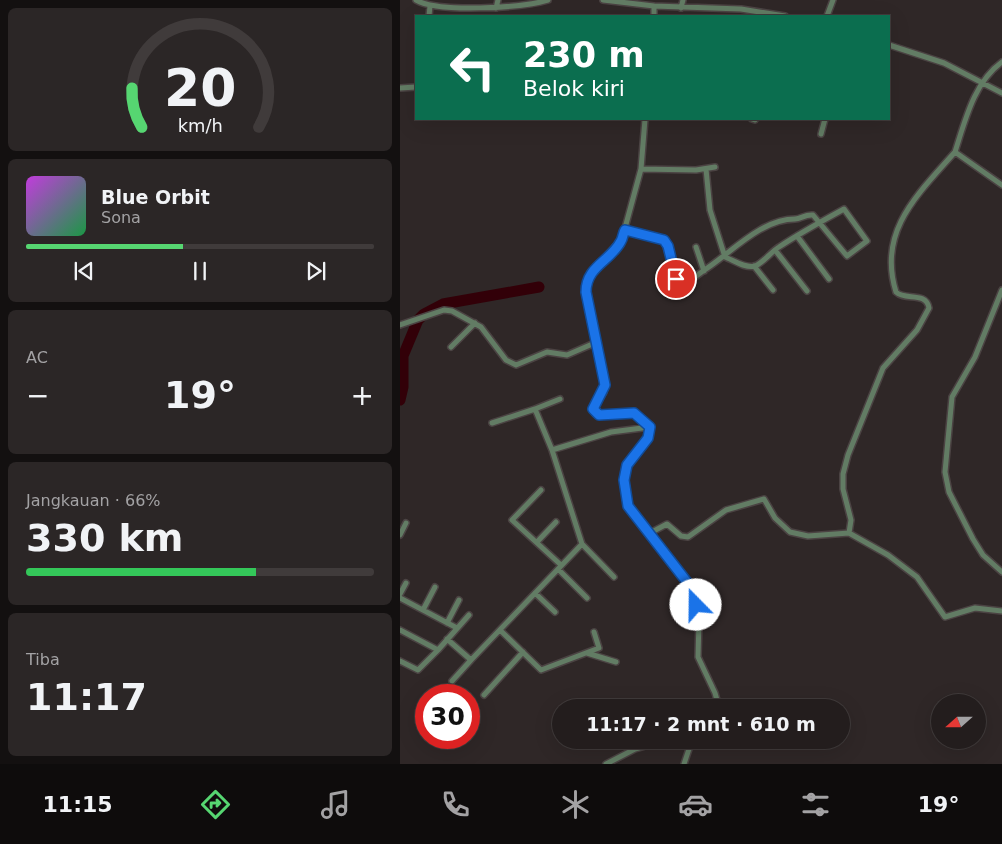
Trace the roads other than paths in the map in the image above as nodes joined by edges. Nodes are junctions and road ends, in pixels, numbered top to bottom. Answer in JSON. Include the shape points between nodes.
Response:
{"nodes":[{"id":1,"x":416,"y":0,"type":"edge"},
{"id":2,"x":498,"y":0,"type":"edge"},
{"id":3,"x":548,"y":0,"type":"edge"},
{"id":4,"x":604,"y":0,"type":"edge"},
{"id":5,"x":683,"y":0,"type":"edge"},
{"id":6,"x":833,"y":0,"type":"edge"},
{"id":7,"x":619,"y":1,"type":"edge"},
{"id":8,"x":430,"y":6,"type":"junction"},
{"id":9,"x":654,"y":6,"type":"junction"},
{"id":10,"x":496,"y":8,"type":"junction"},
{"id":11,"x":681,"y":8,"type":"junction"},
{"id":12,"x":429,"y":15,"type":"edge"},
{"id":13,"x":654,"y":15,"type":"edge"},
{"id":14,"x":773,"y":15,"type":"edge"},
{"id":15,"x":827,"y":15,"type":"edge"},
{"id":16,"x":890,"y":45,"type":"edge"},
{"id":17,"x":1002,"y":62,"type":"edge"},
{"id":18,"x":982,"y":82,"type":"junction"},
{"id":19,"x":415,"y":87,"type":"edge"},
{"id":20,"x":400,"y":88,"type":"edge"},
{"id":21,"x":1002,"y":94,"type":"edge"},
{"id":22,"x":645,"y":120,"type":"edge"},
{"id":23,"x":825,"y":120,"type":"edge"},
{"id":24,"x":821,"y":134,"type":"dead end"},
{"id":25,"x":955,"y":152,"type":"junction"},
{"id":26,"x":715,"y":167,"type":"dead end"},
{"id":27,"x":641,"y":169,"type":"junction"},
{"id":28,"x":706,"y":169,"type":"junction"},
{"id":29,"x":1002,"y":185,"type":"edge"},
{"id":30,"x":820,"y":223,"type":"junction"},
{"id":31,"x":625,"y":230,"type":"junction"},
{"id":32,"x":797,"y":236,"type":"junction"},
{"id":33,"x":696,"y":247,"type":"dead end"},
{"id":34,"x":775,"y":250,"type":"junction"},
{"id":35,"x":725,"y":257,"type":"junction"},
{"id":36,"x":754,"y":266,"type":"junction"},
{"id":37,"x":704,"y":271,"type":"junction"},
{"id":38,"x":829,"y":279,"type":"dead end"},
{"id":39,"x":773,"y":290,"type":"dead end"},
{"id":40,"x":1002,"y":290,"type":"edge"},
{"id":41,"x":807,"y":291,"type":"dead end"},
{"id":42,"x":475,"y":323,"type":"junction"},
{"id":43,"x":400,"y":325,"type":"edge"},
{"id":44,"x":597,"y":342,"type":"junction"},
{"id":45,"x":451,"y":347,"type":"dead end"},
{"id":46,"x":560,"y":399,"type":"dead end"},
{"id":47,"x":535,"y":409,"type":"junction"},
{"id":48,"x":492,"y":423,"type":"dead end"},
{"id":49,"x":650,"y":427,"type":"junction"},
{"id":50,"x":552,"y":450,"type":"junction"},
{"id":51,"x":541,"y":490,"type":"dead end"},
{"id":52,"x":556,"y":522,"type":"dead end"},
{"id":53,"x":406,"y":523,"type":"dead end"},
{"id":54,"x":650,"y":533,"type":"junction"},
{"id":55,"x":849,"y":533,"type":"junction"},
{"id":56,"x":400,"y":535,"type":"edge"},
{"id":57,"x":537,"y":542,"type":"junction"},
{"id":58,"x":582,"y":544,"type":"junction"},
{"id":59,"x":560,"y":567,"type":"junction"},
{"id":60,"x":1002,"y":572,"type":"edge"},
{"id":61,"x":614,"y":577,"type":"dead end"},
{"id":62,"x":406,"y":583,"type":"dead end"},
{"id":63,"x":436,"y":587,"type":"dead end"},
{"id":64,"x":400,"y":594,"type":"edge"},
{"id":65,"x":535,"y":594,"type":"junction"},
{"id":66,"x":400,"y":598,"type":"edge"},
{"id":67,"x":587,"y":598,"type":"dead end"},
{"id":68,"x":459,"y":600,"type":"dead end"},
{"id":69,"x":423,"y":610,"type":"junction"},
{"id":70,"x":1002,"y":611,"type":"edge"},
{"id":71,"x":556,"y":612,"type":"dead end"},
{"id":72,"x":469,"y":615,"type":"dead end"},
{"id":73,"x":447,"y":623,"type":"junction"},
{"id":74,"x":457,"y":628,"type":"junction"},
{"id":75,"x":400,"y":630,"type":"edge"},
{"id":76,"x":500,"y":630,"type":"junction"},
{"id":77,"x":594,"y":632,"type":"dead end"},
{"id":78,"x":447,"y":639,"type":"junction"},
{"id":79,"x":438,"y":650,"type":"junction"},
{"id":80,"x":523,"y":652,"type":"junction"},
{"id":81,"x":587,"y":653,"type":"junction"},
{"id":82,"x":471,"y":660,"type":"junction"},
{"id":83,"x":400,"y":661,"type":"edge"},
{"id":84,"x":616,"y":662,"type":"dead end"},
{"id":85,"x":452,"y":681,"type":"dead end"},
{"id":86,"x":484,"y":695,"type":"dead end"},
{"id":87,"x":717,"y":699,"type":"edge"},
{"id":88,"x":635,"y":749,"type":"edge"},
{"id":89,"x":689,"y":749,"type":"edge"},
{"id":90,"x":606,"y":764,"type":"edge"},
{"id":91,"x":684,"y":764,"type":"edge"}],
"edges":[{"from":1,"to":8,"type":"street"},
{"from":2,"to":10,"type":"street"},
{"from":3,"to":10,"type":"street","via":[[522,7]]},
{"from":4,"to":7,"type":"street"},
{"from":5,"to":11,"type":"street"},
{"from":6,"to":15,"type":"street"},
{"from":7,"to":9,"type":"street"},
{"from":8,"to":10,"type":"street"},
{"from":8,"to":12,"type":"street"},
{"from":9,"to":11,"type":"street"},
{"from":9,"to":13,"type":"street"},
{"from":11,"to":14,"type":"street","via":[[735,9]]},
{"from":16,"to":18,"type":"street","via":[[944,63]]},
{"from":17,"to":18,"type":"street"},
{"from":18,"to":21,"type":"street"},
{"from":18,"to":25,"type":"street"},
{"from":19,"to":20,"type":"street"},
{"from":22,"to":27,"type":"street"},
{"from":23,"to":24,"type":"street"},
{"from":25,"to":29,"type":"street"},
{"from":25,"to":55,"type":"street","via":[[902,216],[895,232],[892,267],[896,292],[901,296],[922,299],[929,308],[917,330],[883,368],[848,455],[843,489],[851,520]]},
{"from":26,"to":28,"type":"street"},
{"from":27,"to":28,"type":"street"},
{"from":27,"to":31,"type":"street"},
{"from":28,"to":35,"type":"street","via":[[710,210]]},
{"from":30,"to":30,"type":"street","via":[[844,209],[867,241],[847,256]]},
{"from":30,"to":32,"type":"street"},
{"from":30,"to":35,"type":"street","via":[[813,214],[784,218],[759,231]]},
{"from":31,"to":37,"type":"street","via":[[664,240],[677,282],[686,282]]},
{"from":31,"to":44,"type":"street","via":[[621,242],[587,282],[586,292]]},
{"from":32,"to":34,"type":"street"},
{"from":32,"to":38,"type":"street"},
{"from":33,"to":37,"type":"street"},
{"from":34,"to":36,"type":"street"},
{"from":34,"to":41,"type":"street"},
{"from":35,"to":36,"type":"street","via":[[745,266]]},
{"from":35,"to":37,"type":"street"},
{"from":36,"to":39,"type":"street"},
{"from":40,"to":60,"type":"street","via":[[975,357],[952,397],[945,472],[949,492],[973,539],[983,555]]},
{"from":42,"to":43,"type":"street","via":[[448,310]]},
{"from":42,"to":44,"type":"street","via":[[491,338],[506,360],[516,365],[548,352],[567,355]]},
{"from":42,"to":45,"type":"street"},
{"from":44,"to":49,"type":"street","via":[[605,388],[595,403],[594,412],[606,416],[634,413]]},
{"from":46,"to":47,"type":"street"},
{"from":47,"to":48,"type":"street"},
{"from":47,"to":50,"type":"street"},
{"from":49,"to":50,"type":"street","via":[[611,432]]},
{"from":49,"to":54,"type":"street","via":[[648,438],[627,465],[624,480],[628,506]]},
{"from":50,"to":58,"type":"street"},
{"from":51,"to":57,"type":"street","via":[[512,520]]},
{"from":52,"to":57,"type":"street"},
{"from":53,"to":56,"type":"street"},
{"from":54,"to":55,"type":"street","via":[[667,524],[681,536],[688,537],[726,510],[763,499],[790,532],[808,536]]},
{"from":54,"to":87,"type":"street","via":[[687,582],[694,597],[699,620],[698,657]]},
{"from":55,"to":70,"type":"street","via":[[888,555],[916,577],[943,616],[975,608]]},
{"from":57,"to":59,"type":"street"},
{"from":58,"to":59,"type":"street"},
{"from":58,"to":61,"type":"street"},
{"from":59,"to":65,"type":"street"},
{"from":59,"to":67,"type":"street"},
{"from":62,"to":64,"type":"street"},
{"from":63,"to":69,"type":"street"},
{"from":65,"to":71,"type":"street"},
{"from":65,"to":76,"type":"street"},
{"from":66,"to":69,"type":"street"},
{"from":68,"to":73,"type":"street"},
{"from":69,"to":73,"type":"street"},
{"from":72,"to":74,"type":"street"},
{"from":73,"to":74,"type":"street"},
{"from":74,"to":78,"type":"street"},
{"from":75,"to":79,"type":"street"},
{"from":76,"to":80,"type":"street"},
{"from":76,"to":82,"type":"street"},
{"from":77,"to":81,"type":"street","via":[[599,648]]},
{"from":78,"to":79,"type":"street"},
{"from":78,"to":82,"type":"street"},
{"from":79,"to":83,"type":"street","via":[[418,670]]},
{"from":80,"to":81,"type":"street","via":[[541,670]]},
{"from":80,"to":86,"type":"street"},
{"from":81,"to":84,"type":"street"},
{"from":82,"to":85,"type":"street"},
{"from":88,"to":90,"type":"street"},
{"from":89,"to":91,"type":"street"}]}
